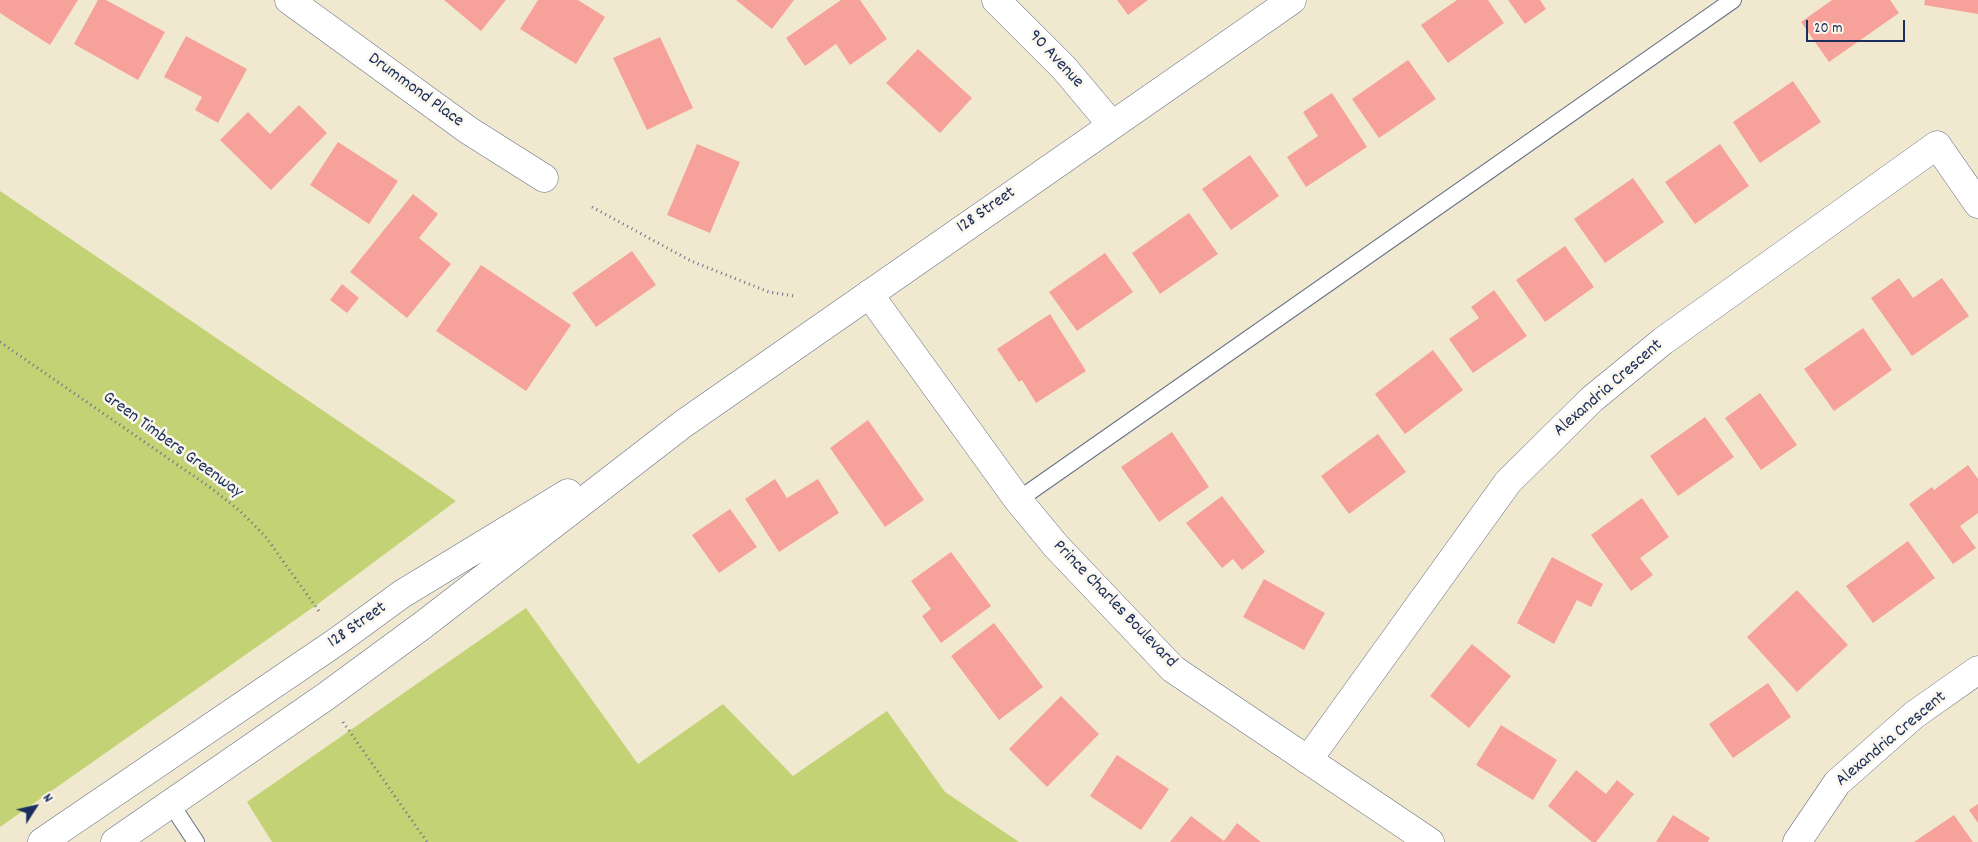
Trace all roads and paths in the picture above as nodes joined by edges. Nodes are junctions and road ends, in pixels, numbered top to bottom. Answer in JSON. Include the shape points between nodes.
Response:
{"nodes":[{"id":1,"x":288,"y":0,"type":"edge"},
{"id":2,"x":996,"y":0,"type":"edge"},
{"id":3,"x":1292,"y":0,"type":"edge"},
{"id":4,"x":1732,"y":0,"type":"edge"},
{"id":5,"x":1111,"y":124,"type":"junction"},
{"id":6,"x":544,"y":178,"type":"dead end"},
{"id":7,"x":1978,"y":204,"type":"edge"},
{"id":8,"x":592,"y":207,"type":"dead end"},
{"id":9,"x":869,"y":294,"type":"junction"},
{"id":10,"x":794,"y":296,"type":"dead end"},
{"id":11,"x":0,"y":342,"type":"edge"},
{"id":12,"x":683,"y":424,"type":"junction"},
{"id":13,"x":1018,"y":500,"type":"junction"},
{"id":14,"x":325,"y":620,"type":"dead end"},
{"id":15,"x":1978,"y":670,"type":"edge"},
{"id":16,"x":340,"y":718,"type":"dead end"},
{"id":17,"x":1308,"y":760,"type":"junction"},
{"id":18,"x":171,"y":804,"type":"junction"},
{"id":19,"x":42,"y":842,"type":"edge"},
{"id":20,"x":114,"y":842,"type":"edge"},
{"id":21,"x":196,"y":842,"type":"edge"},
{"id":22,"x":427,"y":842,"type":"edge"},
{"id":23,"x":1430,"y":842,"type":"edge"},
{"id":24,"x":1797,"y":842,"type":"edge"}],
"edges":[{"from":1,"to":6,"type":"street","name":"Drummond Place","via":[[468,130]]},
{"from":2,"to":5,"type":"street","name":"90 Avenue","via":[[1064,68]]},
{"from":3,"to":5,"type":"street","name":"128 Street"},
{"from":4,"to":13,"type":"lane"},
{"from":5,"to":9,"type":"street","name":"128 Street"},
{"from":7,"to":17,"type":"street","name":"Alexandria Crescent","via":[[1937,145],[1663,341],[1599,393],[1508,482]]},
{"from":8,"to":10,"type":"path","via":[[691,261],[768,292]]},
{"from":9,"to":12,"type":"street","name":"128 Street"},
{"from":9,"to":13,"type":"street","name":"Prince Charles Boulevard"},
{"from":11,"to":14,"type":"path","name":"Green Timbers Greenway","via":[[240,511],[264,536]]},
{"from":12,"to":18,"type":"street","name":"128 Street","via":[[415,630]]},
{"from":12,"to":19,"type":"street","name":"128 Street","via":[[402,594]]},
{"from":13,"to":17,"type":"street","name":"Prince Charles Boulevard","via":[[1056,546],[1173,669]]},
{"from":15,"to":24,"type":"street","name":"Alexandria Crescent","via":[[1914,715],[1837,783]]},
{"from":16,"to":22,"type":"path"},
{"from":17,"to":23,"type":"street","name":"Prince Charles Boulevard"},
{"from":18,"to":20,"type":"street","name":"128 Street"},
{"from":18,"to":21,"type":"lane"}]}
